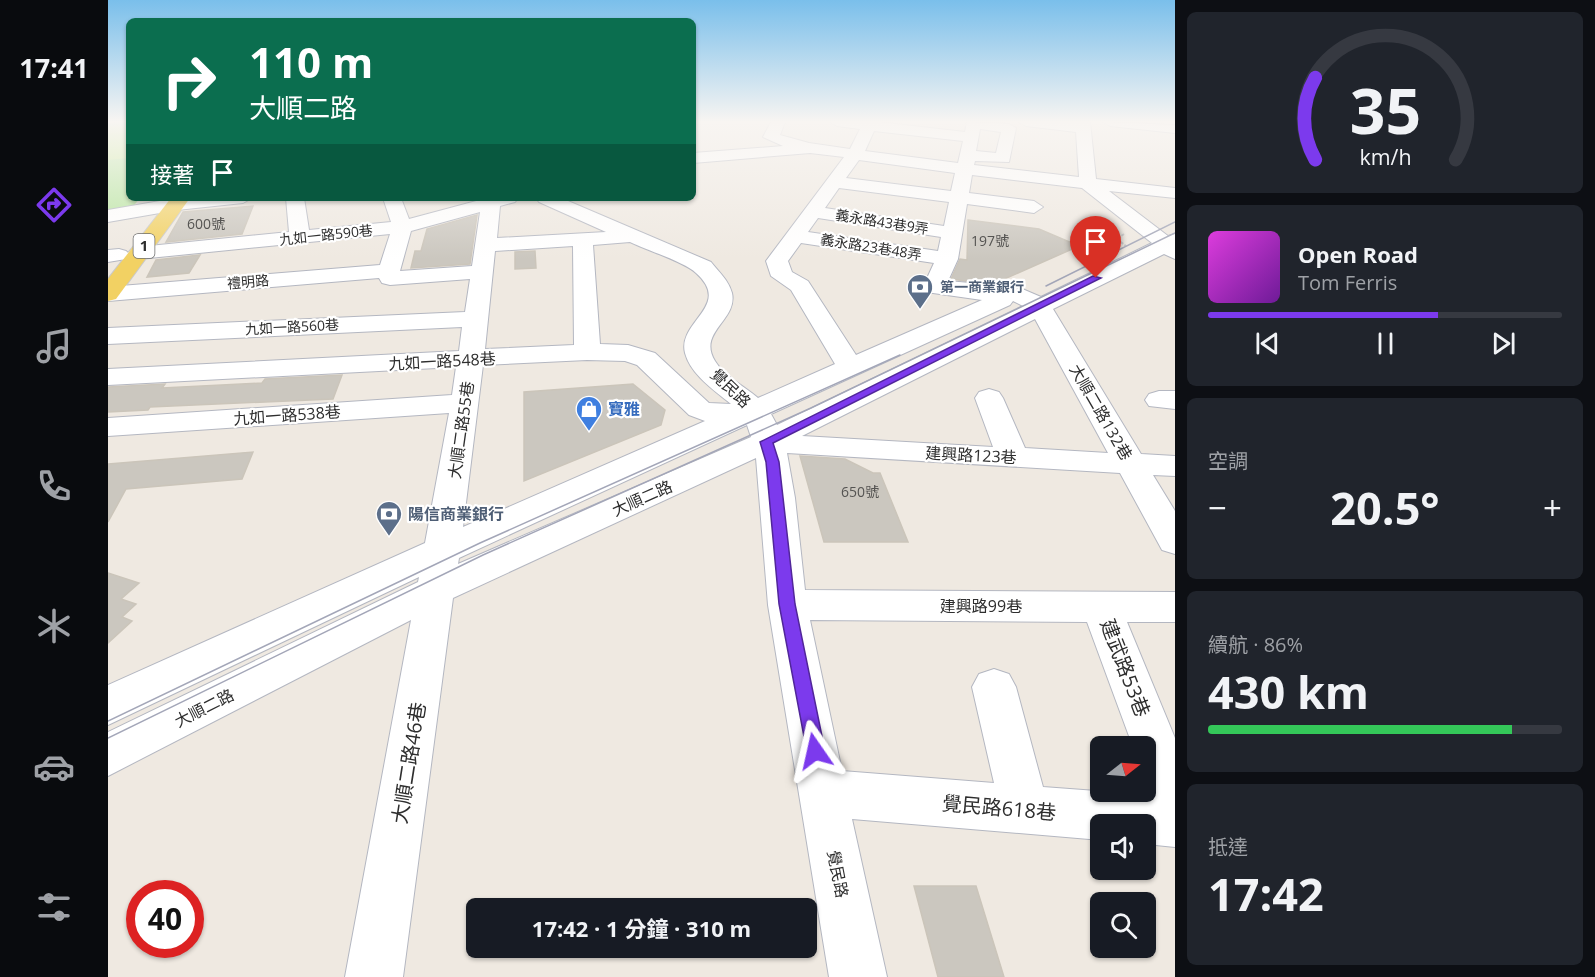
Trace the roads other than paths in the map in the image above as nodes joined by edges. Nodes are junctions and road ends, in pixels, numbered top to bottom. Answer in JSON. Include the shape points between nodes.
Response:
{"nodes":[{"id":1,"x":843,"y":168,"type":"edge"},
{"id":2,"x":963,"y":168,"type":"edge"},
{"id":3,"x":996,"y":168,"type":"edge"},
{"id":4,"x":1086,"y":168,"type":"edge"},
{"id":5,"x":1088,"y":184,"type":"junction"},
{"id":6,"x":831,"y":186,"type":"junction"},
{"id":7,"x":1170,"y":189,"type":"edge"},
{"id":8,"x":188,"y":201,"type":"edge"},
{"id":9,"x":295,"y":201,"type":"edge"},
{"id":10,"x":393,"y":201,"type":"edge"},
{"id":11,"x":493,"y":201,"type":"edge"},
{"id":12,"x":496,"y":201,"type":"edge"},
{"id":13,"x":552,"y":201,"type":"edge"},
{"id":14,"x":169,"y":202,"type":"edge"},
{"id":15,"x":957,"y":203,"type":"junction"},
{"id":16,"x":1034,"y":207,"type":"dead end"},
{"id":17,"x":813,"y":212,"type":"junction"},
{"id":18,"x":108,"y":216,"type":"edge"},
{"id":19,"x":402,"y":227,"type":"junction"},
{"id":20,"x":952,"y":233,"type":"junction"},
{"id":21,"x":796,"y":236,"type":"junction"},
{"id":22,"x":631,"y":237,"type":"junction"},
{"id":23,"x":300,"y":238,"type":"junction"},
{"id":24,"x":583,"y":241,"type":"junction"},
{"id":25,"x":485,"y":245,"type":"junction"},
{"id":26,"x":1172,"y":246,"type":"edge"},
{"id":27,"x":118,"y":258,"type":"edge"},
{"id":28,"x":946,"y":259,"type":"junction"},
{"id":29,"x":389,"y":271,"type":"junction"},
{"id":30,"x":482,"y":272,"type":"junction"},
{"id":31,"x":108,"y":294,"type":"edge"},
{"id":32,"x":1023,"y":295,"type":"junction"},
{"id":33,"x":476,"y":318,"type":"junction"},
{"id":34,"x":108,"y":336,"type":"edge"},
{"id":35,"x":587,"y":352,"type":"junction"},
{"id":36,"x":471,"y":360,"type":"junction"},
{"id":37,"x":851,"y":368,"type":"junction"},
{"id":38,"x":108,"y":377,"type":"edge"},
{"id":39,"x":989,"y":398,"type":"dead end"},
{"id":40,"x":465,"y":403,"type":"junction"},
{"id":41,"x":108,"y":427,"type":"edge"},
{"id":42,"x":760,"y":427,"type":"junction"},
{"id":43,"x":1013,"y":457,"type":"junction"},
{"id":44,"x":1131,"y":465,"type":"junction"},
{"id":45,"x":1175,"y":466,"type":"edge"},
{"id":46,"x":1175,"y":541,"type":"edge"},
{"id":47,"x":440,"y":570,"type":"junction"},
{"id":48,"x":787,"y":604,"type":"junction"},
{"id":49,"x":1101,"y":607,"type":"junction"},
{"id":50,"x":1175,"y":607,"type":"edge"},
{"id":51,"x":994,"y":687,"type":"dead end"},
{"id":52,"x":108,"y":706,"type":"edge"},
{"id":53,"x":108,"y":755,"type":"edge"},
{"id":54,"x":823,"y":793,"type":"junction"},
{"id":55,"x":1175,"y":797,"type":"edge"},
{"id":56,"x":1024,"y":810,"type":"junction"},
{"id":57,"x":1175,"y":822,"type":"edge"},
{"id":58,"x":374,"y":977,"type":"edge"},
{"id":59,"x":858,"y":977,"type":"edge"}],
"edges":[{"from":1,"to":6,"type":"street"},
{"from":2,"to":15,"type":"street"},
{"from":3,"to":5,"type":"street"},
{"from":4,"to":5,"type":"street"},
{"from":5,"to":7,"type":"street"},
{"from":5,"to":26,"type":"street"},
{"from":6,"to":15,"type":"street"},
{"from":6,"to":17,"type":"street"},
{"from":8,"to":14,"type":"street"},
{"from":9,"to":23,"type":"street"},
{"from":10,"to":19,"type":"street"},
{"from":11,"to":19,"type":"street","name":"九如一路590巷"},
{"from":12,"to":25,"type":"street","name":"大順二路55巷"},
{"from":13,"to":22,"type":"street","name":"覺民路"},
{"from":14,"to":18,"type":"street"},
{"from":14,"to":27,"type":"main road","number":"1"},
{"from":15,"to":16,"type":"street"},
{"from":15,"to":20,"type":"street"},
{"from":17,"to":20,"type":"street","name":"義永路43巷9弄"},
{"from":17,"to":21,"type":"street"},
{"from":19,"to":23,"type":"street","name":"九如一路590巷"},
{"from":19,"to":29,"type":"street"},
{"from":20,"to":28,"type":"street"},
{"from":21,"to":28,"type":"street","name":"義永路23巷48弄"},
{"from":21,"to":37,"type":"street","via":[[777,261],[782,276],[800,286]]},
{"from":22,"to":24,"type":"street"},
{"from":22,"to":42,"type":"street","name":"覺民路","via":[[703,267],[716,279],[720,305],[697,340],[698,354]]},
{"from":23,"to":27,"type":"street","name":"九如一路590巷"},
{"from":24,"to":25,"type":"street"},
{"from":24,"to":35,"type":"street"},
{"from":25,"to":30,"type":"street","name":"大順二路55巷"},
{"from":26,"to":32,"type":"street","name":"大順二路"},
{"from":27,"to":31,"type":"main road","number":"1"},
{"from":28,"to":32,"type":"street","via":[[934,287]]},
{"from":29,"to":30,"type":"street","name":"禮明路","via":[[390,278]]},
{"from":29,"to":31,"type":"street","name":"禮明路"},
{"from":30,"to":33,"type":"street","name":"大順二路55巷"},
{"from":32,"to":37,"type":"street","name":"大順二路"},
{"from":32,"to":42,"type":"street","name":"大順二路"},
{"from":32,"to":44,"type":"street","name":"大順二路132巷"},
{"from":33,"to":34,"type":"street","name":"九如一路560巷"},
{"from":33,"to":36,"type":"street","name":"大順二路55巷"},
{"from":35,"to":36,"type":"street","name":"九如一路548巷"},
{"from":35,"to":42,"type":"street","name":"九如一路548巷","via":[[628,353],[646,359],[699,409]]},
{"from":36,"to":38,"type":"street","name":"九如一路548巷"},
{"from":36,"to":40,"type":"street","name":"大順二路55巷"},
{"from":37,"to":42,"type":"street","name":"大順二路"},
{"from":39,"to":43,"type":"street"},
{"from":40,"to":41,"type":"street","name":"九如一路538巷"},
{"from":40,"to":47,"type":"street","name":"大順二路55巷"},
{"from":42,"to":43,"type":"street","name":"建興路123巷","via":[[825,448]]},
{"from":42,"to":47,"type":"street","name":"大順二路"},
{"from":42,"to":48,"type":"street","name":"覺民路","via":[[773,462]]},
{"from":43,"to":44,"type":"street","name":"建興路123巷"},
{"from":44,"to":45,"type":"street","name":"建興路123巷"},
{"from":44,"to":46,"type":"street","name":"大順二路132巷"},
{"from":47,"to":52,"type":"street","name":"大順二路"},
{"from":47,"to":53,"type":"street","name":"大順二路"},
{"from":47,"to":58,"type":"street","name":"大順二路46巷"},
{"from":48,"to":49,"type":"street","name":"建興路99巷"},
{"from":48,"to":54,"type":"street","name":"覺民路"},
{"from":49,"to":50,"type":"street","name":"建興路99巷"},
{"from":49,"to":55,"type":"street","name":"建武路53巷"},
{"from":51,"to":56,"type":"street"},
{"from":54,"to":56,"type":"street","name":"覺民路618巷"},
{"from":54,"to":59,"type":"street","name":"覺民路"},
{"from":56,"to":57,"type":"street","name":"覺民路618巷"}]}
